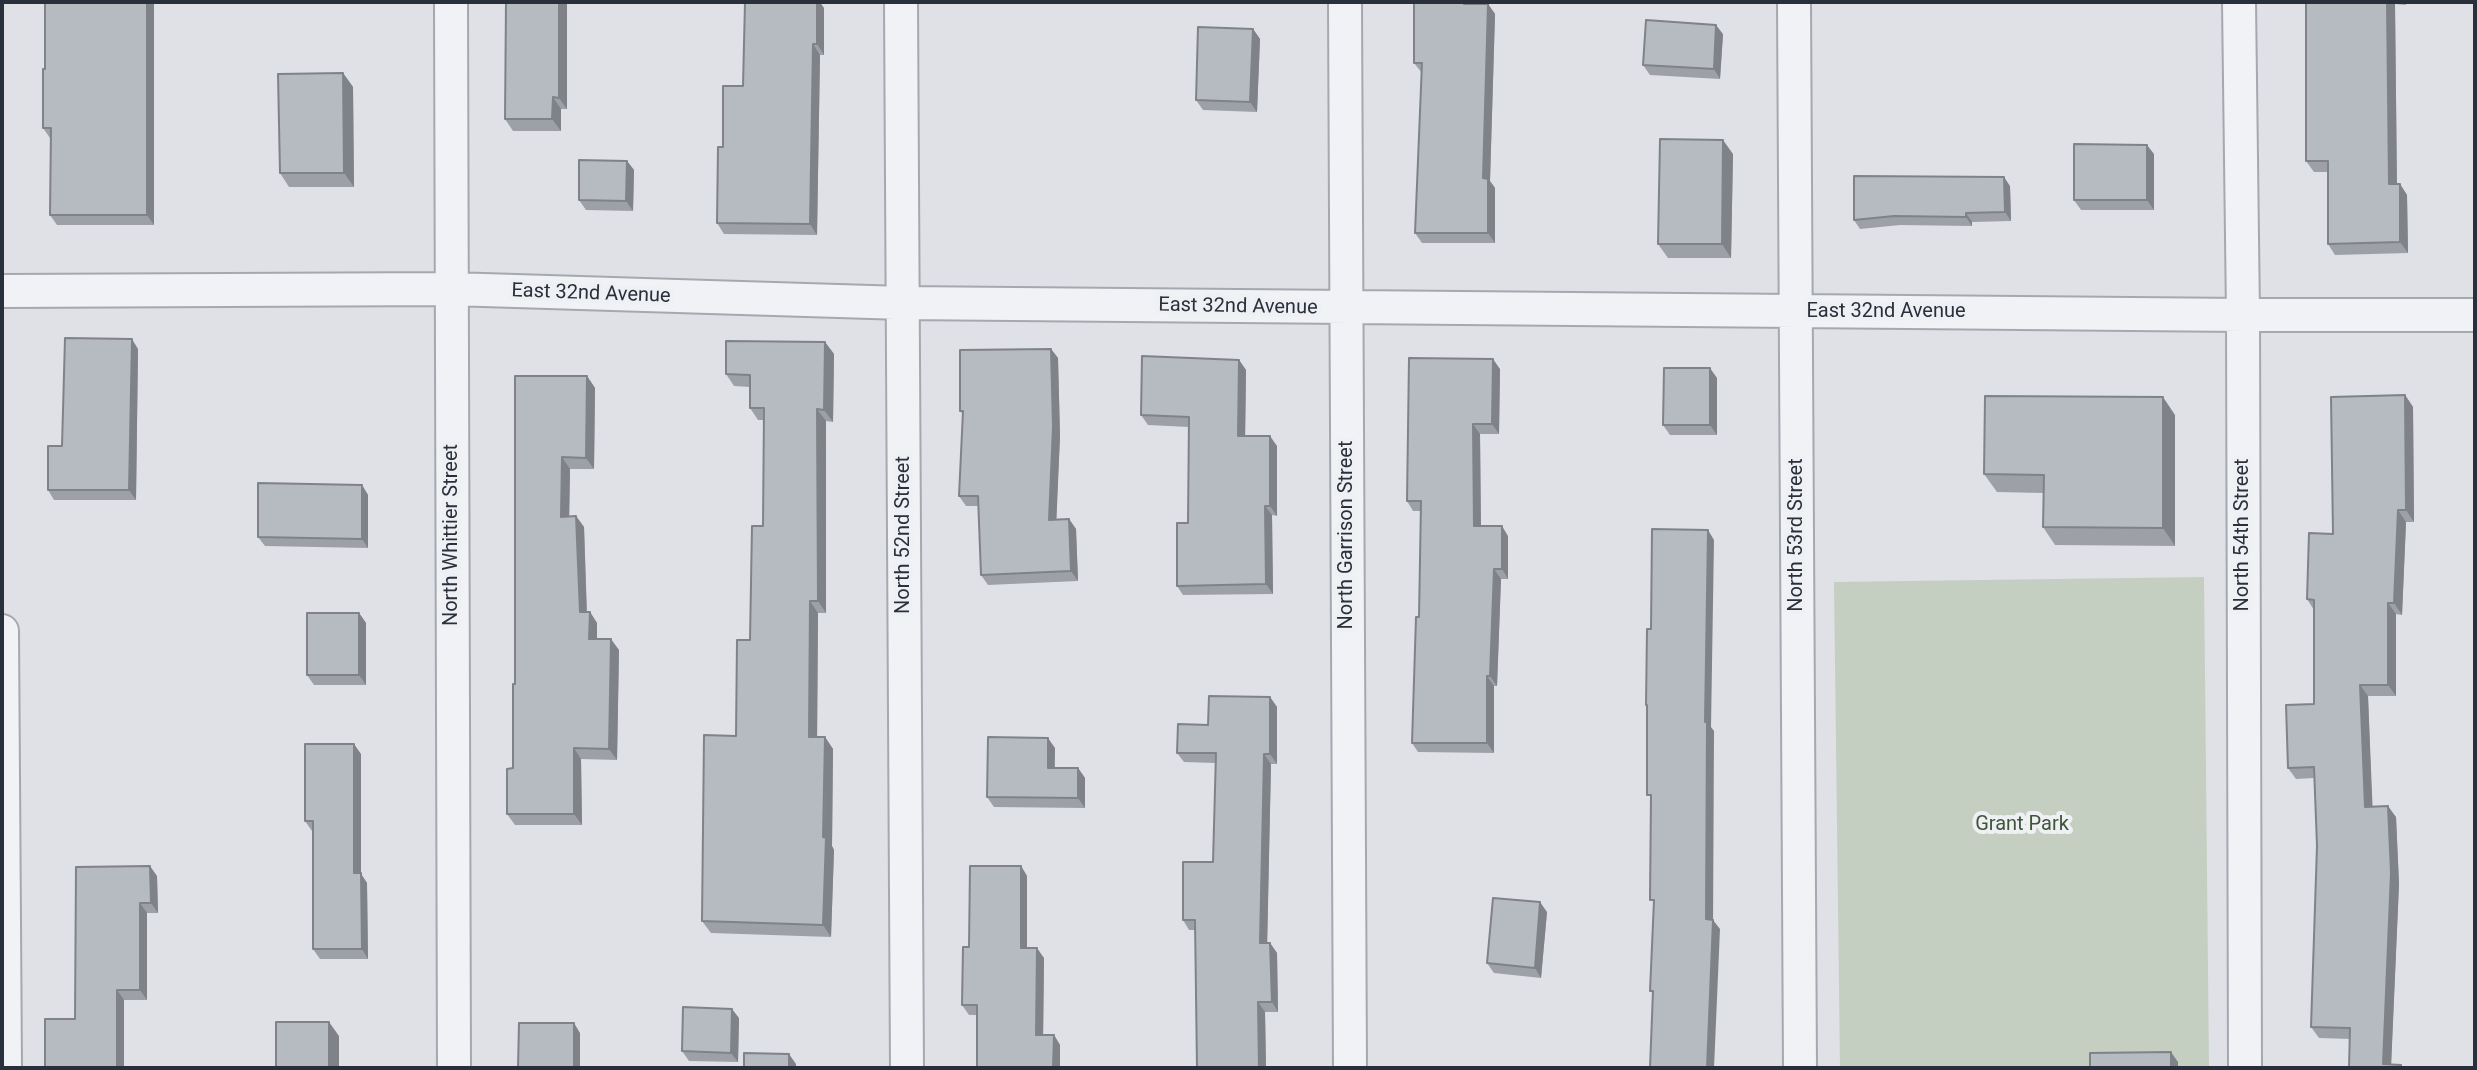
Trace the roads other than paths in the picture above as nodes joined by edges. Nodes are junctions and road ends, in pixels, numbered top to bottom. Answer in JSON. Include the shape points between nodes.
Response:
{"nodes":[{"id":1,"x":451,"y":2,"type":"edge"},
{"id":2,"x":901,"y":2,"type":"edge"},
{"id":3,"x":1345,"y":2,"type":"edge"},
{"id":4,"x":1794,"y":2,"type":"edge"},
{"id":5,"x":2239,"y":2,"type":"edge"},
{"id":6,"x":451,"y":289,"type":"junction"},
{"id":7,"x":2,"y":291,"type":"edge"},
{"id":8,"x":903,"y":303,"type":"junction"},
{"id":9,"x":1346,"y":308,"type":"junction"},
{"id":10,"x":1796,"y":311,"type":"junction"},
{"id":11,"x":2243,"y":315,"type":"junction"},
{"id":12,"x":2475,"y":315,"type":"edge"},
{"id":13,"x":2,"y":631,"type":"edge"},
{"id":14,"x":5,"y":1068,"type":"edge"},
{"id":15,"x":454,"y":1068,"type":"edge"},
{"id":16,"x":907,"y":1068,"type":"edge"},
{"id":17,"x":1350,"y":1068,"type":"edge"},
{"id":18,"x":1800,"y":1068,"type":"edge"},
{"id":19,"x":2245,"y":1068,"type":"edge"}],
"edges":[{"from":1,"to":6,"type":"street","name":"North Whittier Street"},
{"from":2,"to":8,"type":"street","name":"North 52nd Street"},
{"from":3,"to":9,"type":"street","name":"North Garrison Street"},
{"from":4,"to":10,"type":"street","name":"North 53rd Street"},
{"from":5,"to":11,"type":"street","name":"North 54th Street"},
{"from":6,"to":7,"type":"street","name":"East 32nd Avenue"},
{"from":6,"to":8,"type":"street","name":"East 32nd Avenue"},
{"from":6,"to":15,"type":"street","name":"North Whittier Street"},
{"from":8,"to":9,"type":"street","name":"East 32nd Avenue"},
{"from":8,"to":16,"type":"street","name":"North 52nd Street"},
{"from":9,"to":10,"type":"street","name":"East 32nd Avenue"},
{"from":9,"to":17,"type":"street","name":"North Garrison Street"},
{"from":10,"to":11,"type":"street","name":"East 32nd Avenue"},
{"from":10,"to":18,"type":"street","name":"North 53rd Street"},
{"from":11,"to":12,"type":"street","name":"East 32nd Avenue"},
{"from":11,"to":19,"type":"street","name":"North 54th Street"},
{"from":13,"to":14,"type":"street"}]}
